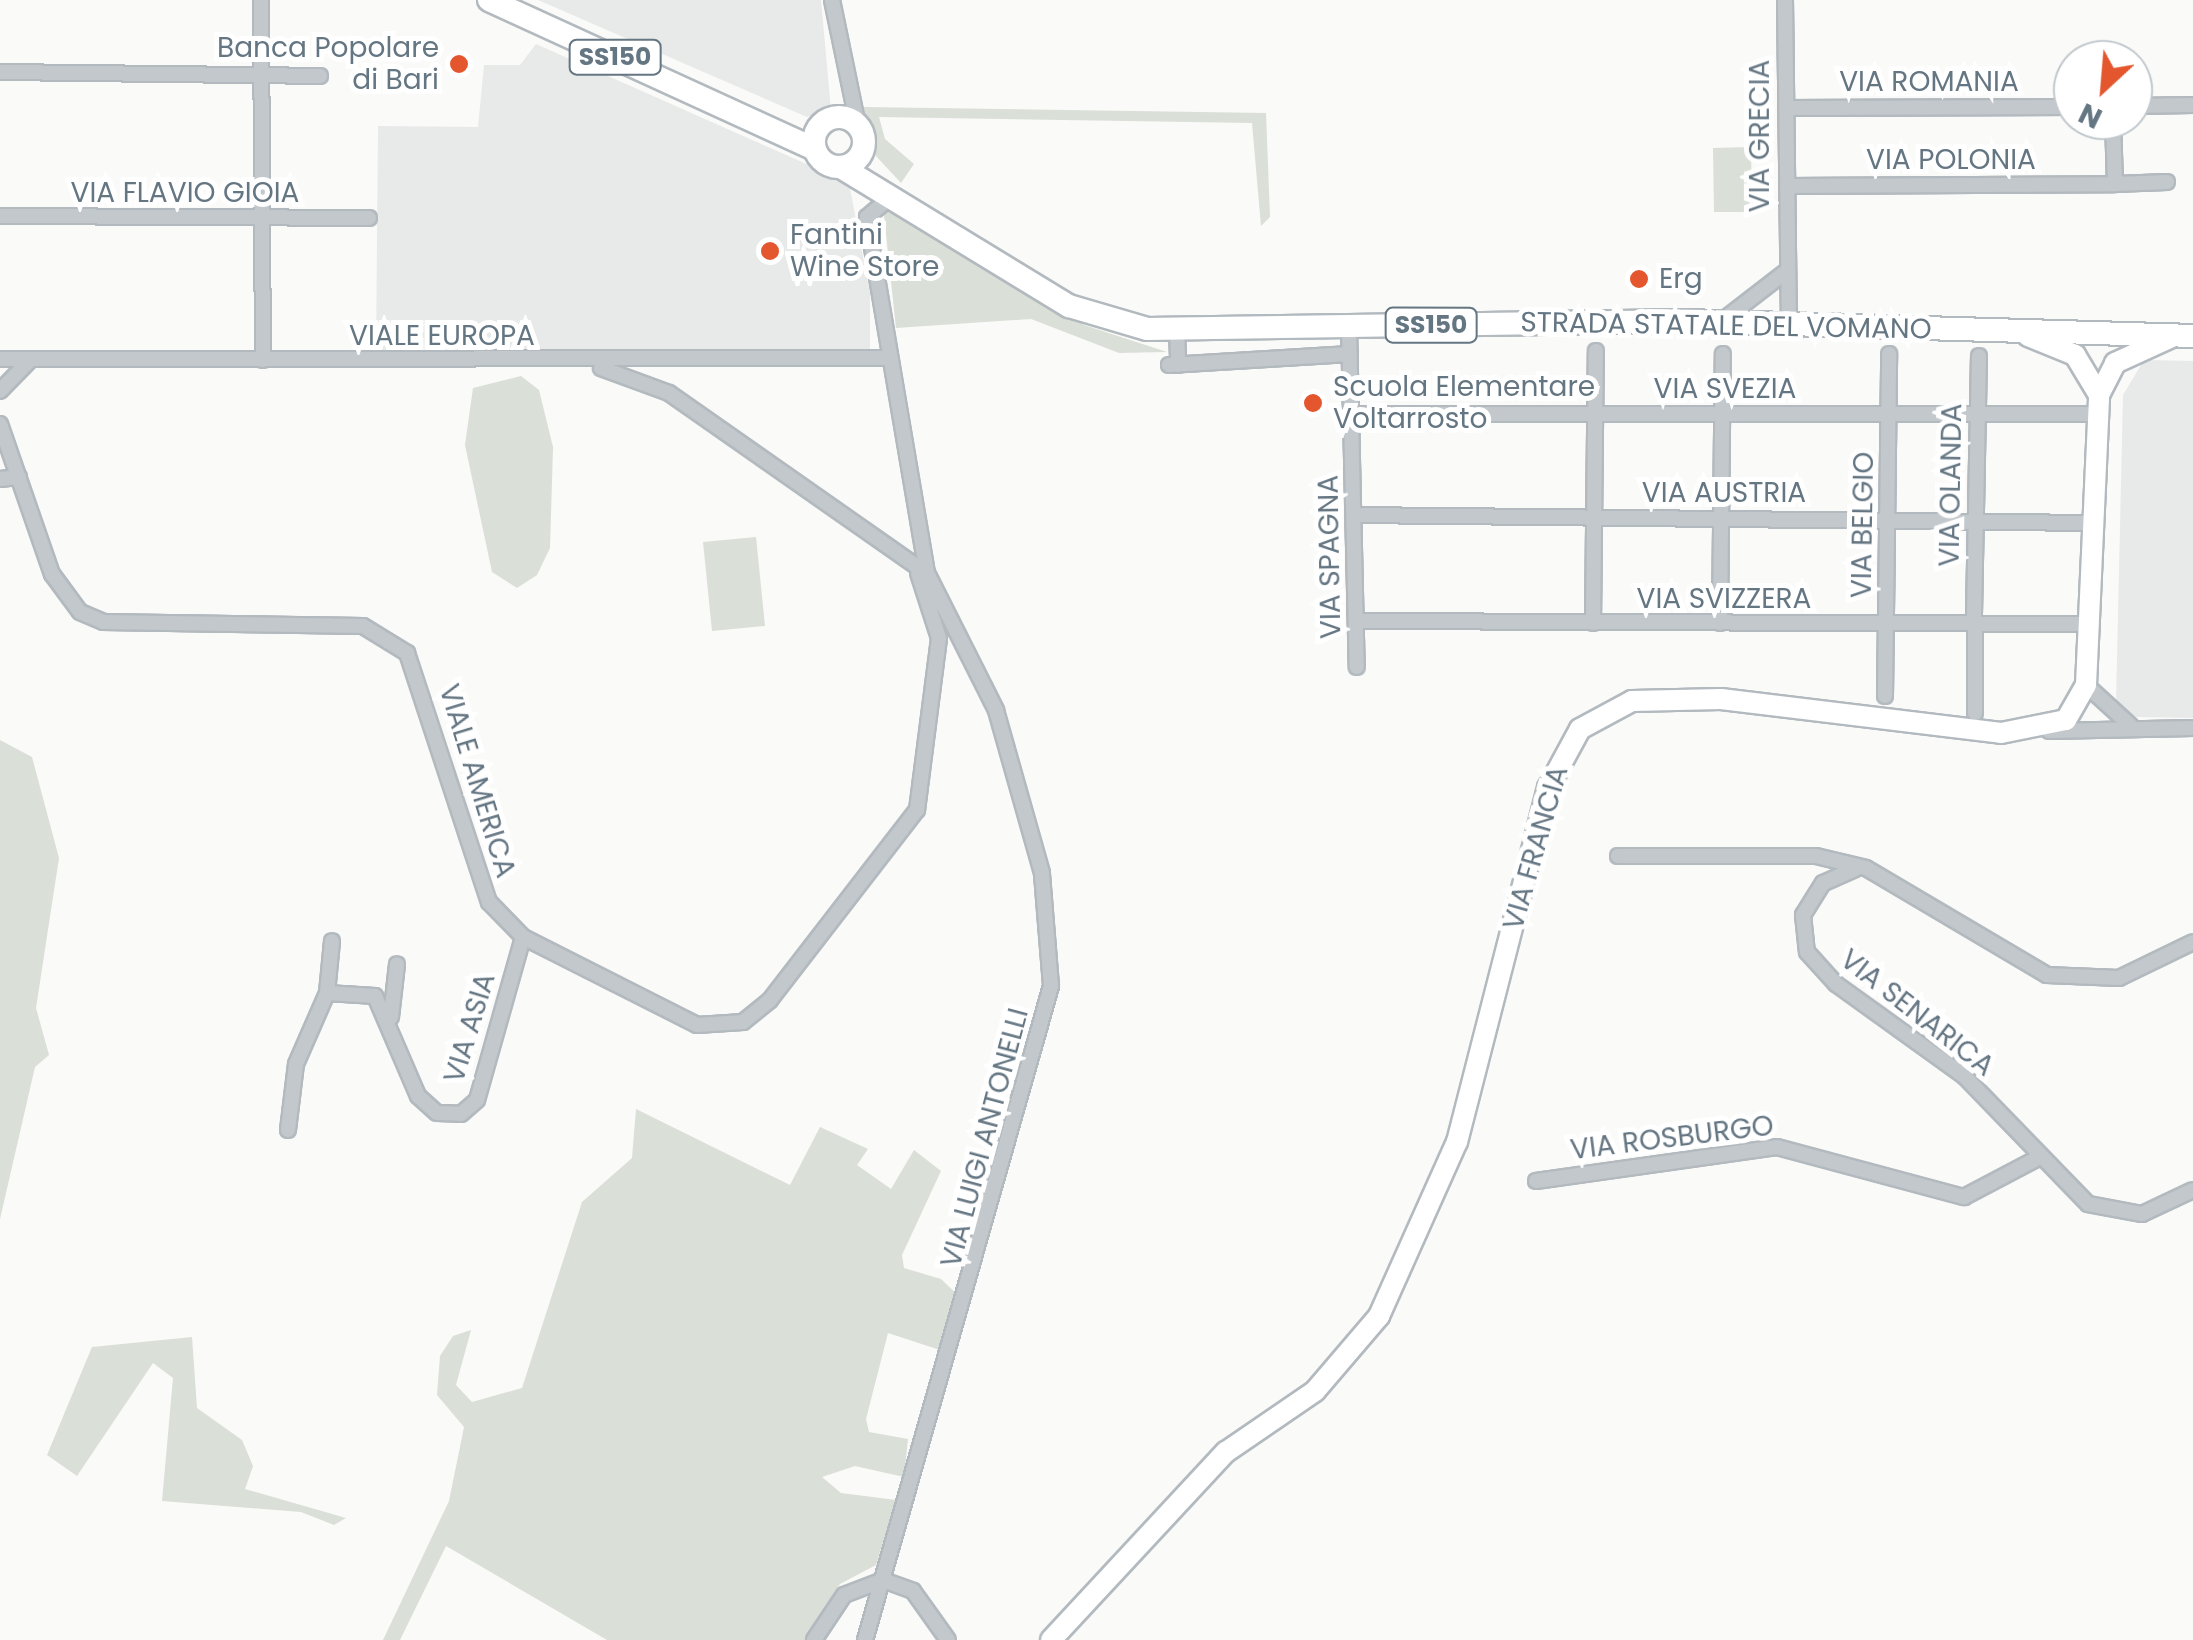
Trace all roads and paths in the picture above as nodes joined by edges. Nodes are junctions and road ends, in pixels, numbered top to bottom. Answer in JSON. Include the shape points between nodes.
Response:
{"nodes":[{"id":1,"x":261,"y":0,"type":"edge"},
{"id":2,"x":489,"y":0,"type":"edge"},
{"id":3,"x":832,"y":0,"type":"edge"},
{"id":4,"x":1784,"y":0,"type":"edge"},
{"id":5,"x":0,"y":72,"type":"edge"},
{"id":6,"x":264,"y":75,"type":"junction"},
{"id":7,"x":320,"y":76,"type":"dead end"},
{"id":8,"x":845,"y":94,"type":"junction"},
{"id":9,"x":2193,"y":104,"type":"edge"},
{"id":10,"x":2153,"y":105,"type":"edge"},
{"id":11,"x":2053,"y":106,"type":"edge"},
{"id":12,"x":1786,"y":108,"type":"junction"},
{"id":13,"x":742,"y":114,"type":"junction"},
{"id":14,"x":828,"y":120,"type":"junction"},
{"id":15,"x":858,"y":125,"type":"junction"},
{"id":16,"x":2114,"y":140,"type":"edge"},
{"id":17,"x":815,"y":149,"type":"junction"},
{"id":18,"x":862,"y":154,"type":"junction"},
{"id":19,"x":841,"y":167,"type":"junction"},
{"id":20,"x":2167,"y":182,"type":"dead end"},
{"id":21,"x":2115,"y":184,"type":"junction"},
{"id":22,"x":1787,"y":186,"type":"junction"},
{"id":23,"x":885,"y":191,"type":"junction"},
{"id":24,"x":0,"y":216,"type":"edge"},
{"id":25,"x":263,"y":218,"type":"junction"},
{"id":26,"x":369,"y":218,"type":"dead end"},
{"id":27,"x":1784,"y":272,"type":"junction"},
{"id":28,"x":1770,"y":290,"type":"junction"},
{"id":29,"x":1721,"y":322,"type":"junction"},
{"id":30,"x":1777,"y":323,"type":"junction"},
{"id":31,"x":1349,"y":327,"type":"junction"},
{"id":32,"x":1176,"y":330,"type":"junction"},
{"id":33,"x":1998,"y":330,"type":"junction"},
{"id":34,"x":2100,"y":333,"type":"junction"},
{"id":35,"x":2184,"y":336,"type":"edge"},
{"id":36,"x":1596,"y":352,"type":"dead end"},
{"id":37,"x":1350,"y":354,"type":"junction"},
{"id":38,"x":1723,"y":354,"type":"dead end"},
{"id":39,"x":1888,"y":354,"type":"dead end"},
{"id":40,"x":1978,"y":356,"type":"dead end"},
{"id":41,"x":884,"y":358,"type":"junction"},
{"id":42,"x":0,"y":359,"type":"edge"},
{"id":43,"x":31,"y":359,"type":"junction"},
{"id":44,"x":263,"y":360,"type":"junction"},
{"id":45,"x":574,"y":362,"type":"junction"},
{"id":46,"x":2098,"y":390,"type":"junction"},
{"id":47,"x":0,"y":391,"type":"edge"},
{"id":48,"x":1351,"y":414,"type":"junction"},
{"id":49,"x":1594,"y":414,"type":"junction"},
{"id":50,"x":1724,"y":414,"type":"junction"},
{"id":51,"x":1890,"y":414,"type":"junction"},
{"id":52,"x":1977,"y":415,"type":"junction"},
{"id":53,"x":0,"y":424,"type":"edge"},
{"id":54,"x":19,"y":478,"type":"junction"},
{"id":55,"x":0,"y":480,"type":"edge"},
{"id":56,"x":1354,"y":515,"type":"junction"},
{"id":57,"x":1593,"y":518,"type":"junction"},
{"id":58,"x":1722,"y":518,"type":"junction"},
{"id":59,"x":1887,"y":518,"type":"junction"},
{"id":60,"x":1974,"y":520,"type":"junction"},
{"id":61,"x":2094,"y":522,"type":"junction"},
{"id":62,"x":922,"y":573,"type":"junction"},
{"id":63,"x":1975,"y":620,"type":"junction"},
{"id":64,"x":1356,"y":621,"type":"junction"},
{"id":65,"x":1593,"y":623,"type":"junction"},
{"id":66,"x":1720,"y":623,"type":"junction"},
{"id":67,"x":2092,"y":624,"type":"junction"},
{"id":68,"x":1886,"y":626,"type":"junction"},
{"id":69,"x":1357,"y":667,"type":"dead end"},
{"id":70,"x":2083,"y":694,"type":"junction"},
{"id":71,"x":1885,"y":696,"type":"dead end"},
{"id":72,"x":1975,"y":713,"type":"dead end"},
{"id":73,"x":2136,"y":728,"type":"junction"},
{"id":74,"x":2193,"y":728,"type":"edge"},
{"id":75,"x":2102,"y":730,"type":"junction"},
{"id":76,"x":2042,"y":731,"type":"junction"},
{"id":77,"x":1618,"y":856,"type":"dead end"},
{"id":78,"x":1866,"y":868,"type":"junction"},
{"id":79,"x":523,"y":938,"type":"junction"},
{"id":80,"x":332,"y":941,"type":"dead end"},
{"id":81,"x":2193,"y":942,"type":"edge"},
{"id":82,"x":396,"y":964,"type":"dead end"},
{"id":83,"x":326,"y":992,"type":"junction"},
{"id":84,"x":391,"y":1017,"type":"junction"},
{"id":85,"x":288,"y":1130,"type":"dead end"},
{"id":86,"x":2036,"y":1158,"type":"junction"},
{"id":87,"x":1536,"y":1181,"type":"dead end"},
{"id":88,"x":2193,"y":1190,"type":"edge"},
{"id":89,"x":883,"y":1580,"type":"junction"},
{"id":90,"x":814,"y":1640,"type":"edge"},
{"id":91,"x":865,"y":1640,"type":"edge"},
{"id":92,"x":948,"y":1640,"type":"edge"},
{"id":93,"x":1051,"y":1640,"type":"edge"}],
"edges":[{"from":1,"to":6,"type":"street"},
{"from":2,"to":13,"type":"main road","number":"SS150"},
{"from":3,"to":8,"type":"street"},
{"from":4,"to":12,"type":"street","name":"VIA GRECIA"},
{"from":5,"to":6,"type":"street"},
{"from":6,"to":7,"type":"street"},
{"from":6,"to":25,"type":"street"},
{"from":8,"to":14,"type":"street"},
{"from":8,"to":15,"type":"street"},
{"from":9,"to":10,"type":"street"},
{"from":11,"to":12,"type":"street","name":"VIA ROMANIA"},
{"from":12,"to":22,"type":"street","name":"VIA GRECIA"},
{"from":13,"to":14,"type":"main road","number":"SS150"},
{"from":13,"to":17,"type":"main road","number":"SS150"},
{"from":14,"to":15,"type":"main road"},
{"from":14,"to":17,"type":"main road"},
{"from":15,"to":18,"type":"main road"},
{"from":16,"to":21,"type":"street"},
{"from":17,"to":19,"type":"main road"},
{"from":18,"to":19,"type":"main road"},
{"from":18,"to":23,"type":"main road"},
{"from":19,"to":23,"type":"main road","name":"STRADA STATALE DEL VOMANO","number":"SS150"},
{"from":20,"to":21,"type":"street","name":"VIA POLONIA"},
{"from":21,"to":22,"type":"street","name":"VIA POLONIA"},
{"from":22,"to":27,"type":"street","name":"VIA GRECIA"},
{"from":23,"to":32,"type":"main road","name":"STRADA STATALE DEL VOMANO","number":"SS150","via":[[1069,306],[1124,326]]},
{"from":23,"to":41,"type":"street","name":"VIA LUIGI ANTONELLI","via":[[868,216]]},
{"from":24,"to":25,"type":"street","name":"VIA FLAVIO GIOIA"},
{"from":25,"to":26,"type":"street","name":"VIA FLAVIO GIOIA"},
{"from":25,"to":44,"type":"street"},
{"from":27,"to":28,"type":"street"},
{"from":27,"to":30,"type":"street","name":"VIA GRECIA"},
{"from":28,"to":29,"type":"street"},
{"from":28,"to":30,"type":"street"},
{"from":29,"to":30,"type":"main road","name":"STRADA STATALE DEL VOMANO","number":"SS150"},
{"from":29,"to":31,"type":"main road","name":"STRADA STATALE DEL VOMANO","number":"SS150"},
{"from":30,"to":33,"type":"main road","name":"STRADA STATALE DEL VOMANO","number":"SS150"},
{"from":31,"to":32,"type":"main road","name":"STRADA STATALE DEL VOMANO","number":"SS150"},
{"from":31,"to":37,"type":"street","name":"VIA SPAGNA"},
{"from":32,"to":37,"type":"street","via":[[1174,365]]},
{"from":33,"to":34,"type":"main road","name":"STRADA STATALE DEL VOMANO","number":"SS150"},
{"from":33,"to":46,"type":"main road","via":[[2060,345]]},
{"from":34,"to":35,"type":"main road","name":"STRADA STATALE DEL VOMANO","number":"SS150"},
{"from":34,"to":46,"type":"main road"},
{"from":35,"to":46,"type":"main road","via":[[2126,354]]},
{"from":36,"to":49,"type":"street"},
{"from":37,"to":48,"type":"street","name":"VIA SPAGNA"},
{"from":38,"to":50,"type":"street"},
{"from":39,"to":51,"type":"street","name":"VIA BELGIO"},
{"from":40,"to":52,"type":"street","name":"VIA OLANDA"},
{"from":41,"to":45,"type":"street","name":"VIALE EUROPA"},
{"from":41,"to":62,"type":"street","name":"VIA LUIGI ANTONELLI"},
{"from":42,"to":43,"type":"street","name":"VIALE EUROPA"},
{"from":43,"to":44,"type":"street","name":"VIALE EUROPA"},
{"from":43,"to":47,"type":"street"},
{"from":44,"to":45,"type":"street","name":"VIALE EUROPA"},
{"from":45,"to":62,"type":"street","via":[[669,394]]},
{"from":46,"to":52,"type":"street","name":"VIA SVEZIA"},
{"from":46,"to":61,"type":"main road"},
{"from":48,"to":49,"type":"street","name":"VIA SVEZIA"},
{"from":48,"to":56,"type":"street","name":"VIA SPAGNA"},
{"from":49,"to":50,"type":"street","name":"VIA SVEZIA"},
{"from":49,"to":57,"type":"street"},
{"from":50,"to":51,"type":"street","name":"VIA SVEZIA"},
{"from":50,"to":58,"type":"street"},
{"from":51,"to":52,"type":"street","name":"VIA SVEZIA"},
{"from":51,"to":59,"type":"street","name":"VIA BELGIO"},
{"from":52,"to":60,"type":"street","name":"VIA OLANDA"},
{"from":53,"to":54,"type":"street","name":"VIALE AMERICA"},
{"from":54,"to":55,"type":"street"},
{"from":54,"to":79,"type":"street","name":"VIALE AMERICA","via":[[60,592],[103,622],[363,626],[407,653],[489,902]]},
{"from":56,"to":57,"type":"street","name":"VIA AUSTRIA"},
{"from":56,"to":64,"type":"street","name":"VIA SPAGNA"},
{"from":57,"to":58,"type":"street","name":"VIA AUSTRIA"},
{"from":57,"to":65,"type":"street"},
{"from":58,"to":59,"type":"street","name":"VIA AUSTRIA"},
{"from":58,"to":66,"type":"street"},
{"from":59,"to":60,"type":"street","name":"VIA AUSTRIA"},
{"from":59,"to":68,"type":"street","name":"VIA BELGIO"},
{"from":60,"to":61,"type":"street","name":"VIA AUSTRIA"},
{"from":60,"to":63,"type":"street","name":"VIA OLANDA"},
{"from":61,"to":67,"type":"main road"},
{"from":62,"to":79,"type":"street","name":"VIALE AMERICA","via":[[939,638],[917,810],[770,1000],[743,1022],[697,1025]]},
{"from":62,"to":89,"type":"street","name":"VIA LUIGI ANTONELLI","via":[[996,710],[1042,872],[1050,986]]},
{"from":63,"to":67,"type":"street","name":"VIA SVIZZERA"},
{"from":63,"to":68,"type":"street","name":"VIA SVIZZERA"},
{"from":63,"to":72,"type":"street","name":"VIA OLANDA"},
{"from":64,"to":65,"type":"street","name":"VIA SVIZZERA"},
{"from":64,"to":69,"type":"street","name":"VIA SPAGNA"},
{"from":65,"to":66,"type":"street","name":"VIA SVIZZERA"},
{"from":66,"to":68,"type":"street","name":"VIA SVIZZERA"},
{"from":67,"to":70,"type":"main road"},
{"from":68,"to":71,"type":"street","name":"VIA BELGIO"},
{"from":70,"to":73,"type":"street"},
{"from":70,"to":75,"type":"street"},
{"from":70,"to":76,"type":"main road"},
{"from":73,"to":74,"type":"street"},
{"from":73,"to":75,"type":"street"},
{"from":75,"to":76,"type":"street"},
{"from":76,"to":93,"type":"main road","name":"VIA FRANCIA","via":[[1720,699],[1632,701],[1580,729],[1548,788],[1457,1142],[1379,1316],[1315,1391],[1226,1452]]},
{"from":77,"to":78,"type":"street","via":[[1816,856]]},
{"from":78,"to":81,"type":"street","via":[[2047,976],[2119,978]]},
{"from":78,"to":86,"type":"street","name":"VIA SENARICA","via":[[1837,872],[1811,898],[1803,915],[1808,952],[1836,984],[1964,1076]]},
{"from":79,"to":84,"type":"street","name":"VIA ASIA","via":[[477,1100],[461,1114],[437,1114],[418,1096]]},
{"from":80,"to":83,"type":"street"},
{"from":82,"to":84,"type":"street","name":"VIA ASIA"},
{"from":83,"to":84,"type":"street","via":[[375,996]]},
{"from":83,"to":85,"type":"street","via":[[296,1064]]},
{"from":86,"to":87,"type":"street","name":"VIA ROSBURGO","via":[[1964,1198],[1777,1146]]},
{"from":86,"to":88,"type":"street","name":"VIA SENARICA","via":[[2076,1196],[2115,1212],[2142,1214]]},
{"from":89,"to":90,"type":"street","via":[[844,1596]]},
{"from":89,"to":91,"type":"street","name":"VIA LUIGI ANTONELLI"},
{"from":89,"to":92,"type":"street","via":[[913,1591]]}]}
